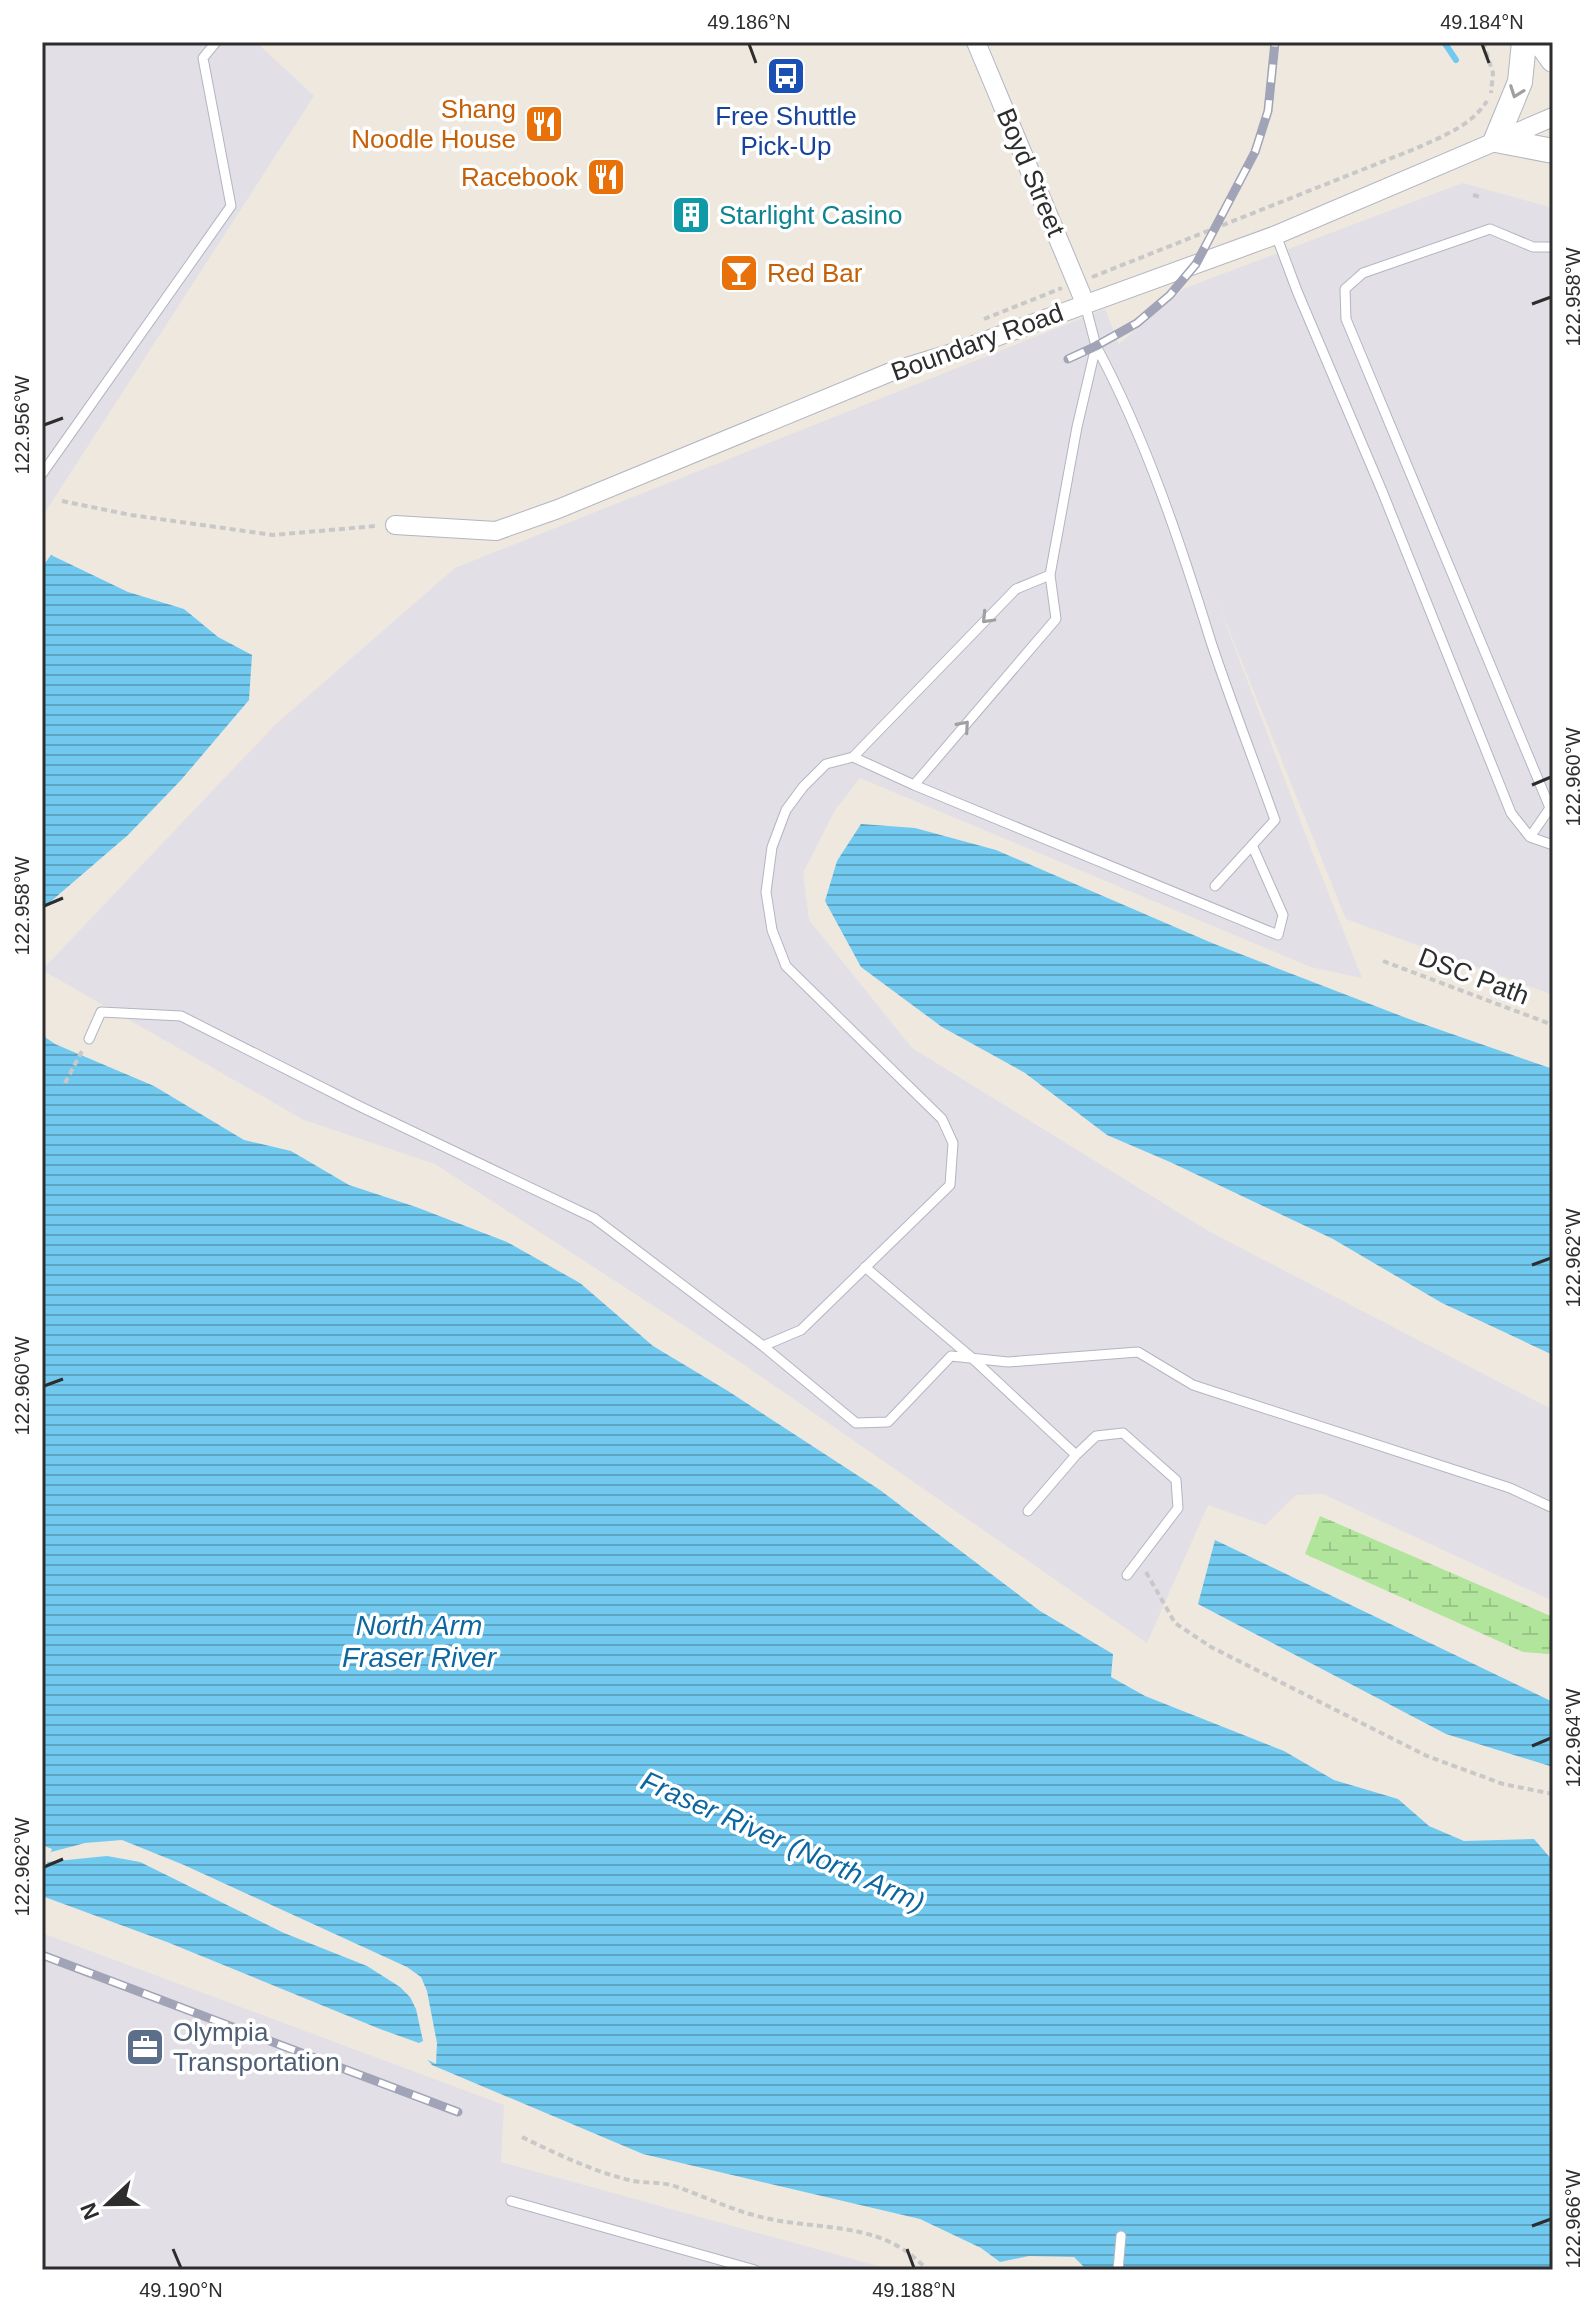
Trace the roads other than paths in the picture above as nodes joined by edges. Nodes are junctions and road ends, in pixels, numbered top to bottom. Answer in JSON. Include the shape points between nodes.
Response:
{"nodes":[{"id":1,"x":216,"y":42,"type":"edge"},
{"id":2,"x":976,"y":42,"type":"edge"},
{"id":3,"x":1524,"y":42,"type":"edge"},
{"id":4,"x":1540,"y":42,"type":"edge"},
{"id":5,"x":1553,"y":60,"type":"edge"},
{"id":6,"x":1553,"y":117,"type":"edge"},
{"id":7,"x":1496,"y":140,"type":"junction"},
{"id":8,"x":1553,"y":151,"type":"edge"},
{"id":9,"x":1276,"y":235,"type":"junction"},
{"id":10,"x":1553,"y":247,"type":"edge"},
{"id":11,"x":1085,"y":303,"type":"junction"},
{"id":12,"x":1096,"y":346,"type":"junction"},
{"id":13,"x":42,"y":474,"type":"edge"},
{"id":14,"x":395,"y":525,"type":"road end"},
{"id":15,"x":1050,"y":575,"type":"junction"},
{"id":16,"x":853,"y":757,"type":"junction"},
{"id":17,"x":914,"y":785,"type":"junction"},
{"id":18,"x":1530,"y":837,"type":"junction"},
{"id":19,"x":1252,"y":845,"type":"junction"},
{"id":20,"x":1553,"y":845,"type":"edge"},
{"id":21,"x":1215,"y":886,"type":"dead end"},
{"id":22,"x":89,"y":1039,"type":"road end"},
{"id":23,"x":865,"y":1267,"type":"junction"},
{"id":24,"x":763,"y":1346,"type":"junction"},
{"id":25,"x":972,"y":1358,"type":"junction"},
{"id":26,"x":1076,"y":1455,"type":"junction"},
{"id":27,"x":1553,"y":1508,"type":"edge"},
{"id":28,"x":1028,"y":1511,"type":"dead end"},
{"id":29,"x":1127,"y":1575,"type":"dead end"},
{"id":30,"x":511,"y":2201,"type":"dead end"},
{"id":31,"x":1121,"y":2236,"type":"dead end"},
{"id":32,"x":755,"y":2270,"type":"edge"},
{"id":33,"x":1118,"y":2270,"type":"edge"}],
"edges":[{"from":1,"to":13,"type":"lane","via":[[203,58],[231,206]]},
{"from":2,"to":11,"type":"street","name":"Boyd Street"},
{"from":3,"to":7,"type":"main road","one_way":true,"via":[[1520,82]]},
{"from":4,"to":5,"type":"main road"},
{"from":6,"to":7,"type":"street","name":"Boundary Road"},
{"from":7,"to":8,"type":"main road"},
{"from":7,"to":9,"type":"street","name":"Boundary Road"},
{"from":9,"to":11,"type":"street","name":"Boundary Road"},
{"from":9,"to":18,"type":"lane","via":[[1511,813]]},
{"from":10,"to":18,"type":"lane","via":[[1533,247],[1490,229],[1363,273],[1345,289],[1346,319],[1550,808]]},
{"from":11,"to":12,"type":"lane"},
{"from":11,"to":14,"type":"street","name":"Boundary Road","via":[[893,371],[496,531]]},
{"from":12,"to":15,"type":"lane"},
{"from":12,"to":19,"type":"lane","via":[[1121,394],[1194,584],[1275,820]]},
{"from":15,"to":16,"type":"lane","one_way":true,"via":[[1016,589]]},
{"from":17,"to":15,"type":"lane","one_way":true,"via":[[1056,619]]},
{"from":16,"to":17,"type":"lane"},
{"from":16,"to":23,"type":"lane","via":[[826,764],[786,810],[772,847],[766,892],[772,930],[786,966],[942,1119],[953,1143],[950,1185]]},
{"from":17,"to":19,"type":"lane","via":[[1278,935],[1283,915]]},
{"from":18,"to":20,"type":"lane"},
{"from":19,"to":21,"type":"lane"},
{"from":22,"to":24,"type":"lane","via":[[101,1012],[181,1016],[594,1218]]},
{"from":23,"to":24,"type":"lane","via":[[801,1330]]},
{"from":23,"to":25,"type":"lane"},
{"from":24,"to":25,"type":"lane","via":[[856,1423],[888,1422],[951,1356]]},
{"from":25,"to":26,"type":"lane"},
{"from":25,"to":27,"type":"lane","via":[[1008,1362],[1138,1352],[1193,1385],[1510,1488]]},
{"from":26,"to":28,"type":"lane"},
{"from":26,"to":29,"type":"lane","via":[[1096,1436],[1123,1433],[1176,1480],[1178,1508]]},
{"from":30,"to":32,"type":"lane"},
{"from":31,"to":33,"type":"lane"}]}
